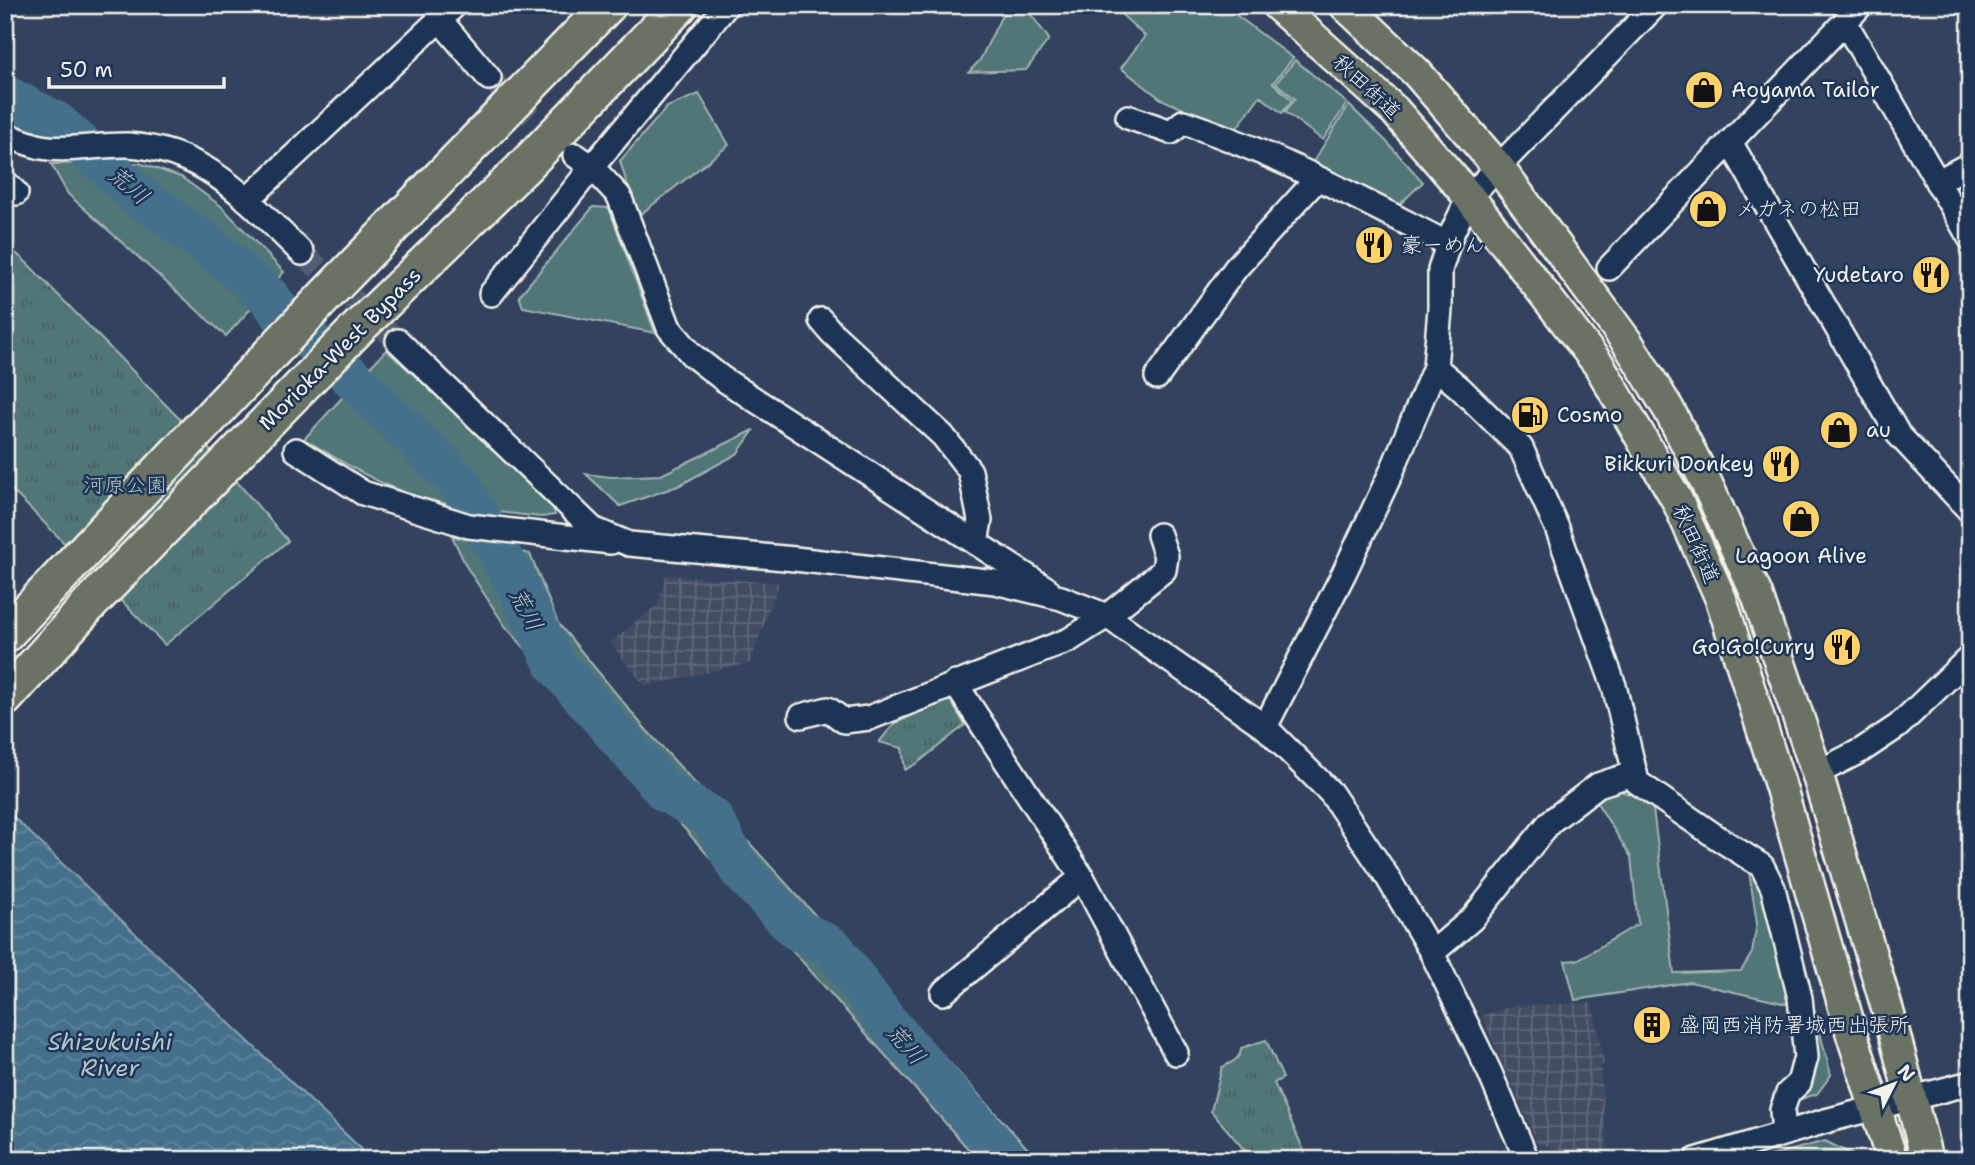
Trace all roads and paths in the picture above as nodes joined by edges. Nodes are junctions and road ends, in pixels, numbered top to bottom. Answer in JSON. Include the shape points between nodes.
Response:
{"nodes":[{"id":1,"x":608,"y":5,"type":"edge"},
{"id":2,"x":680,"y":5,"type":"edge"},
{"id":3,"x":727,"y":5,"type":"edge"},
{"id":4,"x":1277,"y":5,"type":"edge"},
{"id":5,"x":1345,"y":5,"type":"edge"},
{"id":6,"x":1656,"y":5,"type":"edge"},
{"id":7,"x":1861,"y":5,"type":"edge"},
{"id":8,"x":448,"y":13,"type":"edge"},
{"id":9,"x":1844,"y":22,"type":"junction"},
{"id":10,"x":489,"y":78,"type":"tunnel mouth"},
{"id":11,"x":1128,"y":117,"type":"dead end"},
{"id":12,"x":5,"y":135,"type":"edge"},
{"id":13,"x":1730,"y":142,"type":"junction"},
{"id":14,"x":583,"y":161,"type":"junction"},
{"id":15,"x":1970,"y":164,"type":"edge"},
{"id":16,"x":1499,"y":167,"type":"junction"},
{"id":17,"x":1317,"y":179,"type":"junction"},
{"id":18,"x":1937,"y":182,"type":"junction"},
{"id":19,"x":1469,"y":197,"type":"junction"},
{"id":20,"x":247,"y":200,"type":"junction"},
{"id":21,"x":1970,"y":238,"type":"edge"},
{"id":22,"x":1448,"y":244,"type":"junction"},
{"id":23,"x":302,"y":253,"type":"tunnel mouth"},
{"id":24,"x":1608,"y":268,"type":"dead end"},
{"id":25,"x":491,"y":294,"type":"dead end"},
{"id":26,"x":821,"y":320,"type":"dead end"},
{"id":27,"x":398,"y":341,"type":"tunnel mouth"},
{"id":28,"x":1435,"y":367,"type":"junction"},
{"id":29,"x":1157,"y":377,"type":"dead end"},
{"id":30,"x":296,"y":450,"type":"dead end"},
{"id":31,"x":1970,"y":511,"type":"edge"},
{"id":32,"x":1159,"y":535,"type":"dead end"},
{"id":33,"x":976,"y":543,"type":"junction"},
{"id":34,"x":629,"y":544,"type":"junction"},
{"id":35,"x":1061,"y":598,"type":"junction"},
{"id":36,"x":1107,"y":616,"type":"junction"},
{"id":37,"x":5,"y":635,"type":"edge"},
{"id":38,"x":1970,"y":657,"type":"edge"},
{"id":39,"x":956,"y":683,"type":"junction"},
{"id":40,"x":5,"y":698,"type":"edge"},
{"id":41,"x":801,"y":716,"type":"dead end"},
{"id":42,"x":1265,"y":727,"type":"junction"},
{"id":43,"x":1635,"y":773,"type":"junction"},
{"id":44,"x":1817,"y":773,"type":"junction"},
{"id":45,"x":1082,"y":877,"type":"junction"},
{"id":46,"x":1433,"y":953,"type":"junction"},
{"id":47,"x":943,"y":993,"type":"dead end"},
{"id":48,"x":1176,"y":1053,"type":"dead end"},
{"id":49,"x":1970,"y":1083,"type":"edge"},
{"id":50,"x":1910,"y":1098,"type":"junction"},
{"id":51,"x":1875,"y":1109,"type":"junction"},
{"id":52,"x":1784,"y":1133,"type":"junction"},
{"id":53,"x":1527,"y":1160,"type":"edge"},
{"id":54,"x":1696,"y":1160,"type":"edge"},
{"id":55,"x":1892,"y":1160,"type":"edge"},
{"id":56,"x":1927,"y":1160,"type":"edge"}],
"edges":[{"from":1,"to":37,"type":"highway","via":[[327,293]]},
{"from":2,"to":40,"type":"highway","name":"Morioka-West Bypass","via":[[521,170],[361,325],[87,607]]},
{"from":3,"to":14,"type":"street"},
{"from":4,"to":19,"type":"main road","name":"秋田街道","via":[[1395,111]]},
{"from":5,"to":16,"type":"main road","name":"秋田街道","via":[[1417,73]]},
{"from":6,"to":16,"type":"street"},
{"from":7,"to":9,"type":"street"},
{"from":8,"to":10,"type":"street"},
{"from":8,"to":20,"type":"street"},
{"from":9,"to":13,"type":"street"},
{"from":9,"to":18,"type":"street"},
{"from":11,"to":17,"type":"street","via":[[1171,132],[1183,122]]},
{"from":12,"to":20,"type":"street","via":[[43,147],[128,145],[166,151],[198,164]]},
{"from":13,"to":24,"type":"street"},
{"from":13,"to":31,"type":"street","via":[[1898,434]]},
{"from":14,"to":25,"type":"street"},
{"from":14,"to":33,"type":"street","via":[[619,196],[669,328],[692,355]]},
{"from":15,"to":18,"type":"street"},
{"from":16,"to":19,"type":"street"},
{"from":16,"to":44,"type":"main road","name":"秋田街道","via":[[1627,342],[1669,410],[1757,596]]},
{"from":17,"to":22,"type":"street"},
{"from":17,"to":29,"type":"street","via":[[1236,268]]},
{"from":18,"to":21,"type":"street"},
{"from":19,"to":22,"type":"street"},
{"from":19,"to":51,"type":"main road","name":"秋田街道","via":[[1599,365],[1677,500],[1721,599]]},
{"from":20,"to":23,"type":"street"},
{"from":22,"to":28,"type":"street","via":[[1440,270]]},
{"from":26,"to":33,"type":"street","via":[[943,436],[970,471],[981,520]]},
{"from":27,"to":34,"type":"street","via":[[593,529]]},
{"from":28,"to":42,"type":"street","via":[[1391,473]]},
{"from":28,"to":43,"type":"street","via":[[1521,448],[1558,528],[1614,686]]},
{"from":30,"to":34,"type":"street","via":[[363,493],[469,526]]},
{"from":32,"to":36,"type":"street","via":[[1166,556],[1164,570]]},
{"from":33,"to":35,"type":"street"},
{"from":34,"to":35,"type":"street","via":[[995,582]]},
{"from":35,"to":36,"type":"street"},
{"from":36,"to":39,"type":"street","via":[[1069,639]]},
{"from":36,"to":42,"type":"street"},
{"from":38,"to":44,"type":"street","via":[[1898,726]]},
{"from":39,"to":41,"type":"street","via":[[869,718],[844,721],[828,709]]},
{"from":39,"to":45,"type":"street"},
{"from":42,"to":46,"type":"street","via":[[1331,793]]},
{"from":43,"to":46,"type":"street","via":[[1598,785],[1550,822],[1472,919]]},
{"from":43,"to":52,"type":"street","via":[[1637,782],[1762,866],[1773,888],[1800,998],[1807,1057],[1799,1083],[1788,1093],[1782,1110]]},
{"from":44,"to":50,"type":"main road","name":"秋田街道"},
{"from":45,"to":47,"type":"street"},
{"from":45,"to":48,"type":"street"},
{"from":46,"to":53,"type":"street"},
{"from":49,"to":50,"type":"street"},
{"from":50,"to":51,"type":"street"},
{"from":50,"to":56,"type":"main road","name":"秋田街道"},
{"from":51,"to":52,"type":"street"},
{"from":51,"to":55,"type":"main road","name":"秋田街道"},
{"from":52,"to":54,"type":"street"}]}
